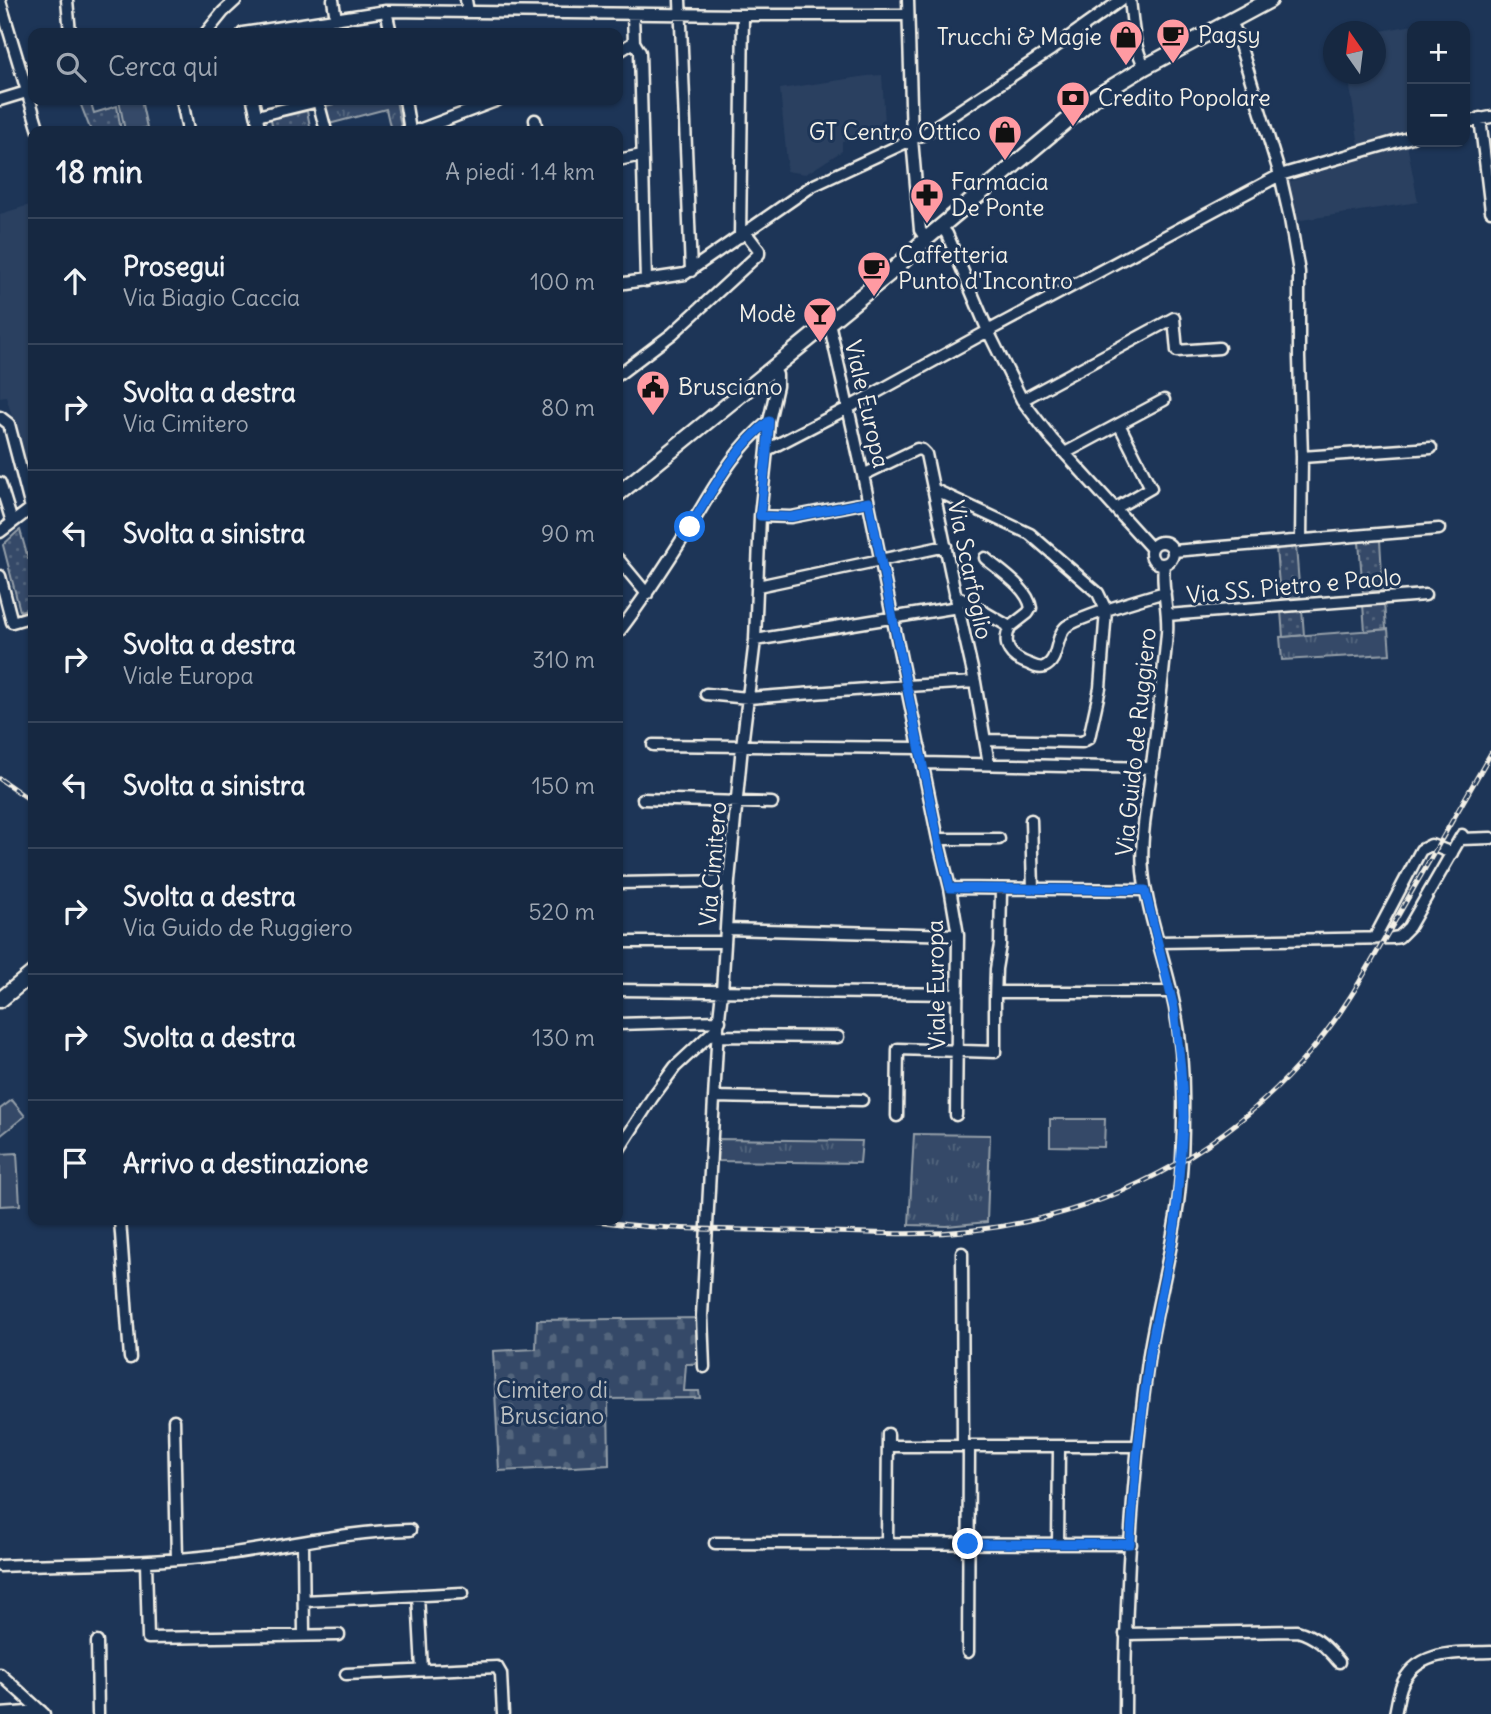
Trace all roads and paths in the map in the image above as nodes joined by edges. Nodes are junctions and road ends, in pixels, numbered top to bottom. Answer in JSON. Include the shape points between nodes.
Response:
{"nodes":[{"id":1,"x":67,"y":0,"type":"edge"},
{"id":2,"x":236,"y":0,"type":"edge"},
{"id":3,"x":333,"y":0,"type":"edge"},
{"id":4,"x":466,"y":0,"type":"edge"},
{"id":5,"x":575,"y":0,"type":"edge"},
{"id":6,"x":680,"y":0,"type":"edge"},
{"id":7,"x":908,"y":0,"type":"edge"},
{"id":8,"x":1121,"y":0,"type":"edge"},
{"id":9,"x":1130,"y":0,"type":"edge"},
{"id":10,"x":1270,"y":0,"type":"edge"},
{"id":11,"x":0,"y":1,"type":"edge"},
{"id":12,"x":387,"y":11,"type":"junction"},
{"id":13,"x":468,"y":12,"type":"junction"},
{"id":14,"x":575,"y":13,"type":"junction"},
{"id":15,"x":681,"y":14,"type":"junction"},
{"id":16,"x":633,"y":15,"type":"junction"},
{"id":17,"x":743,"y":15,"type":"junction"},
{"id":18,"x":908,"y":15,"type":"junction"},
{"id":19,"x":336,"y":19,"type":"junction"},
{"id":20,"x":1230,"y":21,"type":"junction"},
{"id":21,"x":70,"y":28,"type":"edge"},
{"id":22,"x":210,"y":28,"type":"edge"},
{"id":23,"x":276,"y":28,"type":"edge"},
{"id":24,"x":390,"y":28,"type":"edge"},
{"id":25,"x":634,"y":42,"type":"junction"},
{"id":26,"x":623,"y":49,"type":"edge"},
{"id":27,"x":1144,"y":67,"type":"junction"},
{"id":28,"x":28,"y":82,"type":"edge"},
{"id":29,"x":28,"y":92,"type":"edge"},
{"id":30,"x":0,"y":100,"type":"edge"},
{"id":31,"x":34,"y":105,"type":"edge"},
{"id":32,"x":183,"y":105,"type":"edge"},
{"id":33,"x":254,"y":105,"type":"edge"},
{"id":34,"x":300,"y":105,"type":"edge"},
{"id":35,"x":321,"y":105,"type":"edge"},
{"id":36,"x":406,"y":105,"type":"edge"},
{"id":37,"x":485,"y":105,"type":"edge"},
{"id":38,"x":257,"y":116,"type":"junction"},
{"id":39,"x":1486,"y":117,"type":"edge"},
{"id":40,"x":535,"y":120,"type":"dead end"},
{"id":41,"x":38,"y":126,"type":"edge"},
{"id":42,"x":187,"y":126,"type":"edge"},
{"id":43,"x":260,"y":126,"type":"edge"},
{"id":44,"x":325,"y":126,"type":"edge"},
{"id":45,"x":409,"y":126,"type":"edge"},
{"id":46,"x":429,"y":126,"type":"edge"},
{"id":47,"x":536,"y":126,"type":"edge"},
{"id":48,"x":1407,"y":137,"type":"edge"},
{"id":49,"x":912,"y":139,"type":"junction"},
{"id":50,"x":642,"y":155,"type":"junction"},
{"id":51,"x":623,"y":159,"type":"edge"},
{"id":52,"x":1280,"y":175,"type":"junction"},
{"id":53,"x":1491,"y":211,"type":"edge"},
{"id":54,"x":941,"y":227,"type":"junction"},
{"id":55,"x":743,"y":235,"type":"junction"},
{"id":56,"x":926,"y":239,"type":"junction"},
{"id":57,"x":691,"y":271,"type":"junction"},
{"id":58,"x":646,"y":281,"type":"junction"},
{"id":59,"x":623,"y":283,"type":"edge"},
{"id":60,"x":829,"y":322,"type":"junction"},
{"id":61,"x":988,"y":331,"type":"junction"},
{"id":62,"x":1219,"y":348,"type":"dead end"},
{"id":63,"x":772,"y":368,"type":"junction"},
{"id":64,"x":623,"y":371,"type":"edge"},
{"id":65,"x":1022,"y":400,"type":"junction"},
{"id":66,"x":1164,"y":400,"type":"dead end"},
{"id":67,"x":848,"y":408,"type":"junction"},
{"id":68,"x":0,"y":417,"type":"edge"},
{"id":69,"x":769,"y":421,"type":"junction"},
{"id":70,"x":1119,"y":424,"type":"junction"},
{"id":71,"x":1430,"y":448,"type":"dead end"},
{"id":72,"x":767,"y":450,"type":"junction"},
{"id":73,"x":1065,"y":453,"type":"junction"},
{"id":74,"x":1302,"y":457,"type":"junction"},
{"id":75,"x":863,"y":475,"type":"junction"},
{"id":76,"x":0,"y":483,"type":"edge"},
{"id":77,"x":933,"y":489,"type":"junction"},
{"id":78,"x":623,"y":490,"type":"edge"},
{"id":79,"x":28,"y":493,"type":"edge"},
{"id":80,"x":869,"y":502,"type":"junction"},
{"id":81,"x":1116,"y":508,"type":"junction"},
{"id":82,"x":28,"y":510,"type":"edge"},
{"id":83,"x":760,"y":516,"type":"junction"},
{"id":84,"x":12,"y":522,"type":"junction"},
{"id":85,"x":1439,"y":529,"type":"dead end"},
{"id":86,"x":0,"y":532,"type":"edge"},
{"id":87,"x":1301,"y":540,"type":"junction"},
{"id":88,"x":946,"y":546,"type":"junction"},
{"id":89,"x":1151,"y":548,"type":"junction"},
{"id":90,"x":1173,"y":551,"type":"junction"},
{"id":91,"x":985,"y":558,"type":"dead end"},
{"id":92,"x":881,"y":561,"type":"junction"},
{"id":93,"x":1164,"y":564,"type":"junction"},
{"id":94,"x":623,"y":565,"type":"edge"},
{"id":95,"x":0,"y":576,"type":"edge"},
{"id":96,"x":758,"y":586,"type":"junction"},
{"id":97,"x":1165,"y":592,"type":"junction"},
{"id":98,"x":647,"y":594,"type":"junction"},
{"id":99,"x":955,"y":595,"type":"junction"},
{"id":100,"x":1425,"y":595,"type":"dead end"},
{"id":101,"x":958,"y":607,"type":"junction"},
{"id":102,"x":1106,"y":610,"type":"junction"},
{"id":103,"x":1167,"y":615,"type":"junction"},
{"id":104,"x":28,"y":617,"type":"edge"},
{"id":105,"x":893,"y":618,"type":"junction"},
{"id":106,"x":623,"y":627,"type":"edge"},
{"id":107,"x":1010,"y":627,"type":"junction"},
{"id":108,"x":755,"y":640,"type":"junction"},
{"id":109,"x":975,"y":682,"type":"junction"},
{"id":110,"x":907,"y":686,"type":"junction"},
{"id":111,"x":706,"y":694,"type":"dead end"},
{"id":112,"x":748,"y":698,"type":"junction"},
{"id":113,"x":986,"y":740,"type":"junction"},
{"id":114,"x":653,"y":745,"type":"dead end"},
{"id":115,"x":742,"y":747,"type":"junction"},
{"id":116,"x":920,"y":748,"type":"junction"},
{"id":117,"x":923,"y":763,"type":"junction"},
{"id":118,"x":989,"y":764,"type":"junction"},
{"id":119,"x":1152,"y":768,"type":"junction"},
{"id":120,"x":643,"y":799,"type":"dead end"},
{"id":121,"x":738,"y":802,"type":"junction"},
{"id":122,"x":772,"y":803,"type":"dead end"},
{"id":123,"x":1031,"y":820,"type":"dead end"},
{"id":124,"x":1491,"y":838,"type":"edge"},
{"id":125,"x":938,"y":839,"type":"junction"},
{"id":126,"x":999,"y":839,"type":"dead end"},
{"id":127,"x":1452,"y":853,"type":"junction"},
{"id":128,"x":729,"y":881,"type":"junction"},
{"id":129,"x":623,"y":883,"type":"edge"},
{"id":130,"x":950,"y":888,"type":"junction"},
{"id":131,"x":1000,"y":889,"type":"junction"},
{"id":132,"x":1032,"y":889,"type":"junction"},
{"id":133,"x":1145,"y":890,"type":"junction"},
{"id":134,"x":727,"y":929,"type":"junction"},
{"id":135,"x":958,"y":935,"type":"junction"},
{"id":136,"x":1374,"y":939,"type":"junction"},
{"id":137,"x":623,"y":942,"type":"edge"},
{"id":138,"x":725,"y":942,"type":"junction"},
{"id":139,"x":1159,"y":942,"type":"junction"},
{"id":140,"x":28,"y":977,"type":"edge"},
{"id":141,"x":623,"y":990,"type":"edge"},
{"id":142,"x":722,"y":990,"type":"junction"},
{"id":143,"x":996,"y":992,"type":"junction"},
{"id":144,"x":1172,"y":992,"type":"junction"},
{"id":145,"x":958,"y":993,"type":"junction"},
{"id":146,"x":0,"y":1000,"type":"edge"},
{"id":147,"x":623,"y":1024,"type":"edge"},
{"id":148,"x":719,"y":1028,"type":"junction"},
{"id":149,"x":838,"y":1037,"type":"dead end"},
{"id":150,"x":957,"y":1051,"type":"junction"},
{"id":151,"x":714,"y":1097,"type":"junction"},
{"id":152,"x":862,"y":1100,"type":"dead end"},
{"id":153,"x":957,"y":1115,"type":"dead end"},
{"id":154,"x":897,"y":1116,"type":"dead end"},
{"id":155,"x":623,"y":1143,"type":"edge"},
{"id":156,"x":120,"y":1225,"type":"edge"},
{"id":157,"x":962,"y":1254,"type":"dead end"},
{"id":158,"x":130,"y":1358,"type":"dead end"},
{"id":159,"x":704,"y":1367,"type":"dead end"},
{"id":160,"x":174,"y":1420,"type":"dead end"},
{"id":161,"x":888,"y":1434,"type":"dead end"},
{"id":162,"x":888,"y":1446,"type":"junction"},
{"id":163,"x":966,"y":1446,"type":"junction"},
{"id":164,"x":1138,"y":1446,"type":"junction"},
{"id":165,"x":1059,"y":1450,"type":"dead end"},
{"id":166,"x":410,"y":1530,"type":"dead end"},
{"id":167,"x":303,"y":1543,"type":"junction"},
{"id":168,"x":715,"y":1543,"type":"dead end"},
{"id":169,"x":887,"y":1544,"type":"junction"},
{"id":170,"x":968,"y":1544,"type":"junction"},
{"id":171,"x":1058,"y":1544,"type":"junction"},
{"id":172,"x":1130,"y":1544,"type":"junction"},
{"id":173,"x":177,"y":1559,"type":"junction"},
{"id":174,"x":146,"y":1562,"type":"junction"},
{"id":175,"x":0,"y":1566,"type":"edge"},
{"id":176,"x":463,"y":1593,"type":"dead end"},
{"id":177,"x":418,"y":1595,"type":"junction"},
{"id":178,"x":304,"y":1601,"type":"junction"},
{"id":179,"x":1125,"y":1634,"type":"junction"},
{"id":180,"x":304,"y":1635,"type":"junction"},
{"id":181,"x":339,"y":1635,"type":"dead end"},
{"id":182,"x":97,"y":1642,"type":"dead end"},
{"id":183,"x":968,"y":1652,"type":"dead end"},
{"id":184,"x":1491,"y":1652,"type":"edge"},
{"id":185,"x":1339,"y":1662,"type":"dead end"},
{"id":186,"x":422,"y":1670,"type":"junction"},
{"id":187,"x":0,"y":1674,"type":"edge"},
{"id":188,"x":346,"y":1674,"type":"dead end"},
{"id":189,"x":42,"y":1713,"type":"edge"},
{"id":190,"x":0,"y":1714,"type":"edge"},
{"id":191,"x":98,"y":1714,"type":"edge"},
{"id":192,"x":503,"y":1714,"type":"edge"},
{"id":193,"x":1125,"y":1714,"type":"edge"},
{"id":194,"x":1395,"y":1714,"type":"edge"}],
"edges":[{"from":1,"to":21,"type":"street"},
{"from":2,"to":22,"type":"street"},
{"from":3,"to":19,"type":"street"},
{"from":4,"to":13,"type":"street"},
{"from":5,"to":14,"type":"street"},
{"from":6,"to":15,"type":"street"},
{"from":7,"to":18,"type":"street"},
{"from":8,"to":49,"type":"street"},
{"from":9,"to":27,"type":"street","via":[[1133,33]]},
{"from":10,"to":20,"type":"street"},
{"from":11,"to":28,"type":"street"},
{"from":12,"to":13,"type":"street"},
{"from":12,"to":19,"type":"street"},
{"from":12,"to":24,"type":"street"},
{"from":13,"to":14,"type":"street"},
{"from":14,"to":16,"type":"street"},
{"from":15,"to":16,"type":"street"},
{"from":15,"to":17,"type":"street"},
{"from":15,"to":57,"type":"street"},
{"from":16,"to":25,"type":"street"},
{"from":17,"to":18,"type":"street"},
{"from":17,"to":55,"type":"street"},
{"from":18,"to":49,"type":"street"},
{"from":19,"to":23,"type":"street"},
{"from":20,"to":27,"type":"street"},
{"from":20,"to":52,"type":"street"},
{"from":25,"to":26,"type":"street"},
{"from":25,"to":50,"type":"street","via":[[640,52]]},
{"from":27,"to":54,"type":"street","via":[[1094,99]]},
{"from":29,"to":30,"type":"street"},
{"from":31,"to":41,"type":"street"},
{"from":32,"to":42,"type":"street"},
{"from":33,"to":38,"type":"street"},
{"from":34,"to":38,"type":"street"},
{"from":35,"to":44,"type":"street"},
{"from":36,"to":45,"type":"street"},
{"from":37,"to":46,"type":"street"},
{"from":38,"to":43,"type":"street"},
{"from":39,"to":53,"type":"street"},
{"from":40,"to":47,"type":"street"},
{"from":48,"to":52,"type":"street"},
{"from":49,"to":55,"type":"street","via":[[812,186]]},
{"from":49,"to":56,"type":"street","via":[[920,230]]},
{"from":50,"to":51,"type":"street"},
{"from":50,"to":58,"type":"street"},
{"from":52,"to":61,"type":"street"},
{"from":52,"to":74,"type":"street","via":[[1299,272]]},
{"from":54,"to":56,"type":"street"},
{"from":54,"to":61,"type":"street"},
{"from":55,"to":57,"type":"street"},
{"from":55,"to":64,"type":"street","via":[[759,254],[672,334]]},
{"from":56,"to":60,"type":"street"},
{"from":57,"to":58,"type":"street"},
{"from":58,"to":59,"type":"street"},
{"from":60,"to":63,"type":"street"},
{"from":60,"to":67,"type":"street","name":"Viale Europa"},
{"from":61,"to":65,"type":"street"},
{"from":61,"to":67,"type":"street"},
{"from":62,"to":65,"type":"street","via":[[1177,351],[1174,318]]},
{"from":63,"to":69,"type":"street","name":"Via Cimitero","via":[[777,386]]},
{"from":63,"to":78,"type":"street"},
{"from":65,"to":73,"type":"street"},
{"from":66,"to":70,"type":"street"},
{"from":67,"to":72,"type":"street"},
{"from":67,"to":75,"type":"street","name":"Viale Europa"},
{"from":68,"to":79,"type":"street","via":[[9,424]]},
{"from":69,"to":72,"type":"street","name":"Via Cimitero"},
{"from":69,"to":98,"type":"street","via":[[722,475]]},
{"from":70,"to":73,"type":"street"},
{"from":70,"to":81,"type":"street","via":[[1151,488]]},
{"from":71,"to":74,"type":"street"},
{"from":72,"to":83,"type":"street","name":"Via Cimitero"},
{"from":73,"to":81,"type":"street"},
{"from":74,"to":87,"type":"street"},
{"from":75,"to":77,"type":"street","name":"Via Scarfoglio","via":[[922,450]]},
{"from":75,"to":80,"type":"street","name":"Viale Europa"},
{"from":76,"to":84,"type":"street"},
{"from":77,"to":88,"type":"street","name":"Via Scarfoglio"},
{"from":77,"to":102,"type":"street","via":[[1030,534],[1098,593]]},
{"from":80,"to":83,"type":"street","via":[[791,517]]},
{"from":80,"to":92,"type":"street","name":"Viale Europa"},
{"from":81,"to":89,"type":"street"},
{"from":82,"to":84,"type":"street"},
{"from":83,"to":96,"type":"street","name":"Via Cimitero"},
{"from":84,"to":86,"type":"street"},
{"from":85,"to":87,"type":"street"},
{"from":87,"to":90,"type":"street"},
{"from":88,"to":92,"type":"street"},
{"from":88,"to":99,"type":"street","name":"Via Scarfoglio"},
{"from":89,"to":90,"type":"street","via":[[1163,541]]},
{"from":89,"to":93,"type":"street","via":[[1154,561]]},
{"from":90,"to":93,"type":"street"},
{"from":91,"to":107,"type":"street","via":[[1030,602],[1028,613]]},
{"from":92,"to":96,"type":"street"},
{"from":92,"to":105,"type":"street","name":"Viale Europa"},
{"from":93,"to":97,"type":"street","name":"Via Guido de Ruggiero"},
{"from":94,"to":98,"type":"street"},
{"from":95,"to":104,"type":"street","via":[[12,622]]},
{"from":96,"to":108,"type":"street","name":"Via Cimitero"},
{"from":97,"to":102,"type":"street"},
{"from":97,"to":103,"type":"street","name":"Via Guido de Ruggiero"},
{"from":98,"to":106,"type":"street"},
{"from":99,"to":101,"type":"street","name":"Via Scarfoglio"},
{"from":99,"to":107,"type":"street"},
{"from":100,"to":103,"type":"street","name":"Via SS. Pietro e Paolo"},
{"from":101,"to":105,"type":"street"},
{"from":101,"to":109,"type":"street","name":"Via Scarfoglio"},
{"from":102,"to":107,"type":"street","via":[[1067,626],[1053,660],[1039,668],[1012,655],[1007,643]]},
{"from":102,"to":113,"type":"street","via":[[1100,688],[1089,738],[1082,742]]},
{"from":103,"to":119,"type":"street","name":"Via Guido de Ruggiero"},
{"from":105,"to":108,"type":"street"},
{"from":105,"to":110,"type":"street","name":"Viale Europa"},
{"from":108,"to":112,"type":"street","name":"Via Cimitero"},
{"from":109,"to":110,"type":"street"},
{"from":109,"to":113,"type":"street","name":"Via Scarfoglio"},
{"from":110,"to":112,"type":"street"},
{"from":110,"to":116,"type":"street","name":"Viale Europa"},
{"from":111,"to":112,"type":"street"},
{"from":112,"to":115,"type":"street","name":"Via Cimitero"},
{"from":113,"to":118,"type":"street","name":"Via Scarfoglio"},
{"from":114,"to":115,"type":"street"},
{"from":115,"to":116,"type":"street"},
{"from":115,"to":121,"type":"street","name":"Via Cimitero"},
{"from":116,"to":117,"type":"street","name":"Viale Europa"},
{"from":117,"to":118,"type":"street"},
{"from":117,"to":125,"type":"street","name":"Viale Europa"},
{"from":118,"to":119,"type":"street"},
{"from":119,"to":133,"type":"street","name":"Via Guido de Ruggiero","via":[[1143,840]]},
{"from":120,"to":121,"type":"street"},
{"from":121,"to":122,"type":"street"},
{"from":121,"to":128,"type":"street","name":"Via Cimitero"},
{"from":123,"to":132,"type":"street"},
{"from":124,"to":127,"type":"street","via":[[1461,837]]},
{"from":125,"to":126,"type":"street"},
{"from":125,"to":130,"type":"street","name":"Viale Europa"},
{"from":127,"to":136,"type":"street","via":[[1404,933]]},
{"from":127,"to":136,"type":"street","via":[[1431,845],[1422,850]]},
{"from":128,"to":129,"type":"street"},
{"from":128,"to":134,"type":"street","name":"Via Cimitero"},
{"from":130,"to":131,"type":"street"},
{"from":130,"to":135,"type":"street","name":"Viale Europa"},
{"from":131,"to":132,"type":"street"},
{"from":131,"to":143,"type":"street"},
{"from":132,"to":133,"type":"street"},
{"from":133,"to":139,"type":"street","name":"Via Guido de Ruggiero"},
{"from":134,"to":135,"type":"street"},
{"from":134,"to":138,"type":"street","name":"Via Cimitero"},
{"from":135,"to":145,"type":"street","name":"Viale Europa"},
{"from":136,"to":139,"type":"street"},
{"from":137,"to":138,"type":"street"},
{"from":138,"to":142,"type":"street","name":"Via Cimitero"},
{"from":139,"to":144,"type":"street","name":"Via Guido de Ruggiero"},
{"from":140,"to":146,"type":"street"},
{"from":141,"to":142,"type":"street"},
{"from":142,"to":145,"type":"street"},
{"from":142,"to":148,"type":"street","name":"Via Cimitero"},
{"from":143,"to":144,"type":"street"},
{"from":143,"to":150,"type":"street","via":[[995,1052]]},
{"from":144,"to":164,"type":"street","name":"Via Guido de Ruggiero","via":[[1181,1068],[1182,1152],[1175,1225],[1150,1351]]},
{"from":145,"to":150,"type":"street","name":"Viale Europa"},
{"from":147,"to":148,"type":"street"},
{"from":148,"to":149,"type":"street"},
{"from":148,"to":151,"type":"street","name":"Via Cimitero"},
{"from":148,"to":155,"type":"street","via":[[675,1067]]},
{"from":150,"to":153,"type":"street","name":"Viale Europa"},
{"from":150,"to":154,"type":"street","via":[[898,1049]]},
{"from":151,"to":152,"type":"street"},
{"from":151,"to":159,"type":"street","name":"Via Cimitero","via":[[702,1317]]},
{"from":156,"to":158,"type":"street"},
{"from":157,"to":163,"type":"street"},
{"from":160,"to":173,"type":"street"},
{"from":161,"to":162,"type":"street"},
{"from":162,"to":163,"type":"street"},
{"from":162,"to":169,"type":"street"},
{"from":163,"to":164,"type":"street"},
{"from":163,"to":170,"type":"street"},
{"from":164,"to":172,"type":"street","name":"Via Guido de Ruggiero"},
{"from":165,"to":171,"type":"street"},
{"from":166,"to":167,"type":"street","via":[[380,1530]]},
{"from":167,"to":173,"type":"street"},
{"from":167,"to":178,"type":"street"},
{"from":168,"to":169,"type":"street"},
{"from":169,"to":170,"type":"street"},
{"from":170,"to":171,"type":"street"},
{"from":170,"to":183,"type":"street"},
{"from":171,"to":172,"type":"street"},
{"from":172,"to":179,"type":"street","name":"Via Guido de Ruggiero"},
{"from":173,"to":174,"type":"street"},
{"from":174,"to":175,"type":"street"},
{"from":174,"to":180,"type":"street","via":[[148,1638]]},
{"from":176,"to":177,"type":"street"},
{"from":177,"to":178,"type":"street"},
{"from":177,"to":186,"type":"street"},
{"from":178,"to":180,"type":"street"},
{"from":179,"to":185,"type":"street","via":[[1297,1631],[1316,1638]]},
{"from":179,"to":193,"type":"street","name":"Via Guido de Ruggiero"},
{"from":180,"to":181,"type":"street"},
{"from":182,"to":191,"type":"street"},
{"from":184,"to":194,"type":"street","via":[[1425,1659],[1408,1673]]},
{"from":186,"to":188,"type":"street"},
{"from":186,"to":192,"type":"street","via":[[497,1667]]},
{"from":187,"to":189,"type":"street"},
{"from":189,"to":190,"type":"street"}]}
